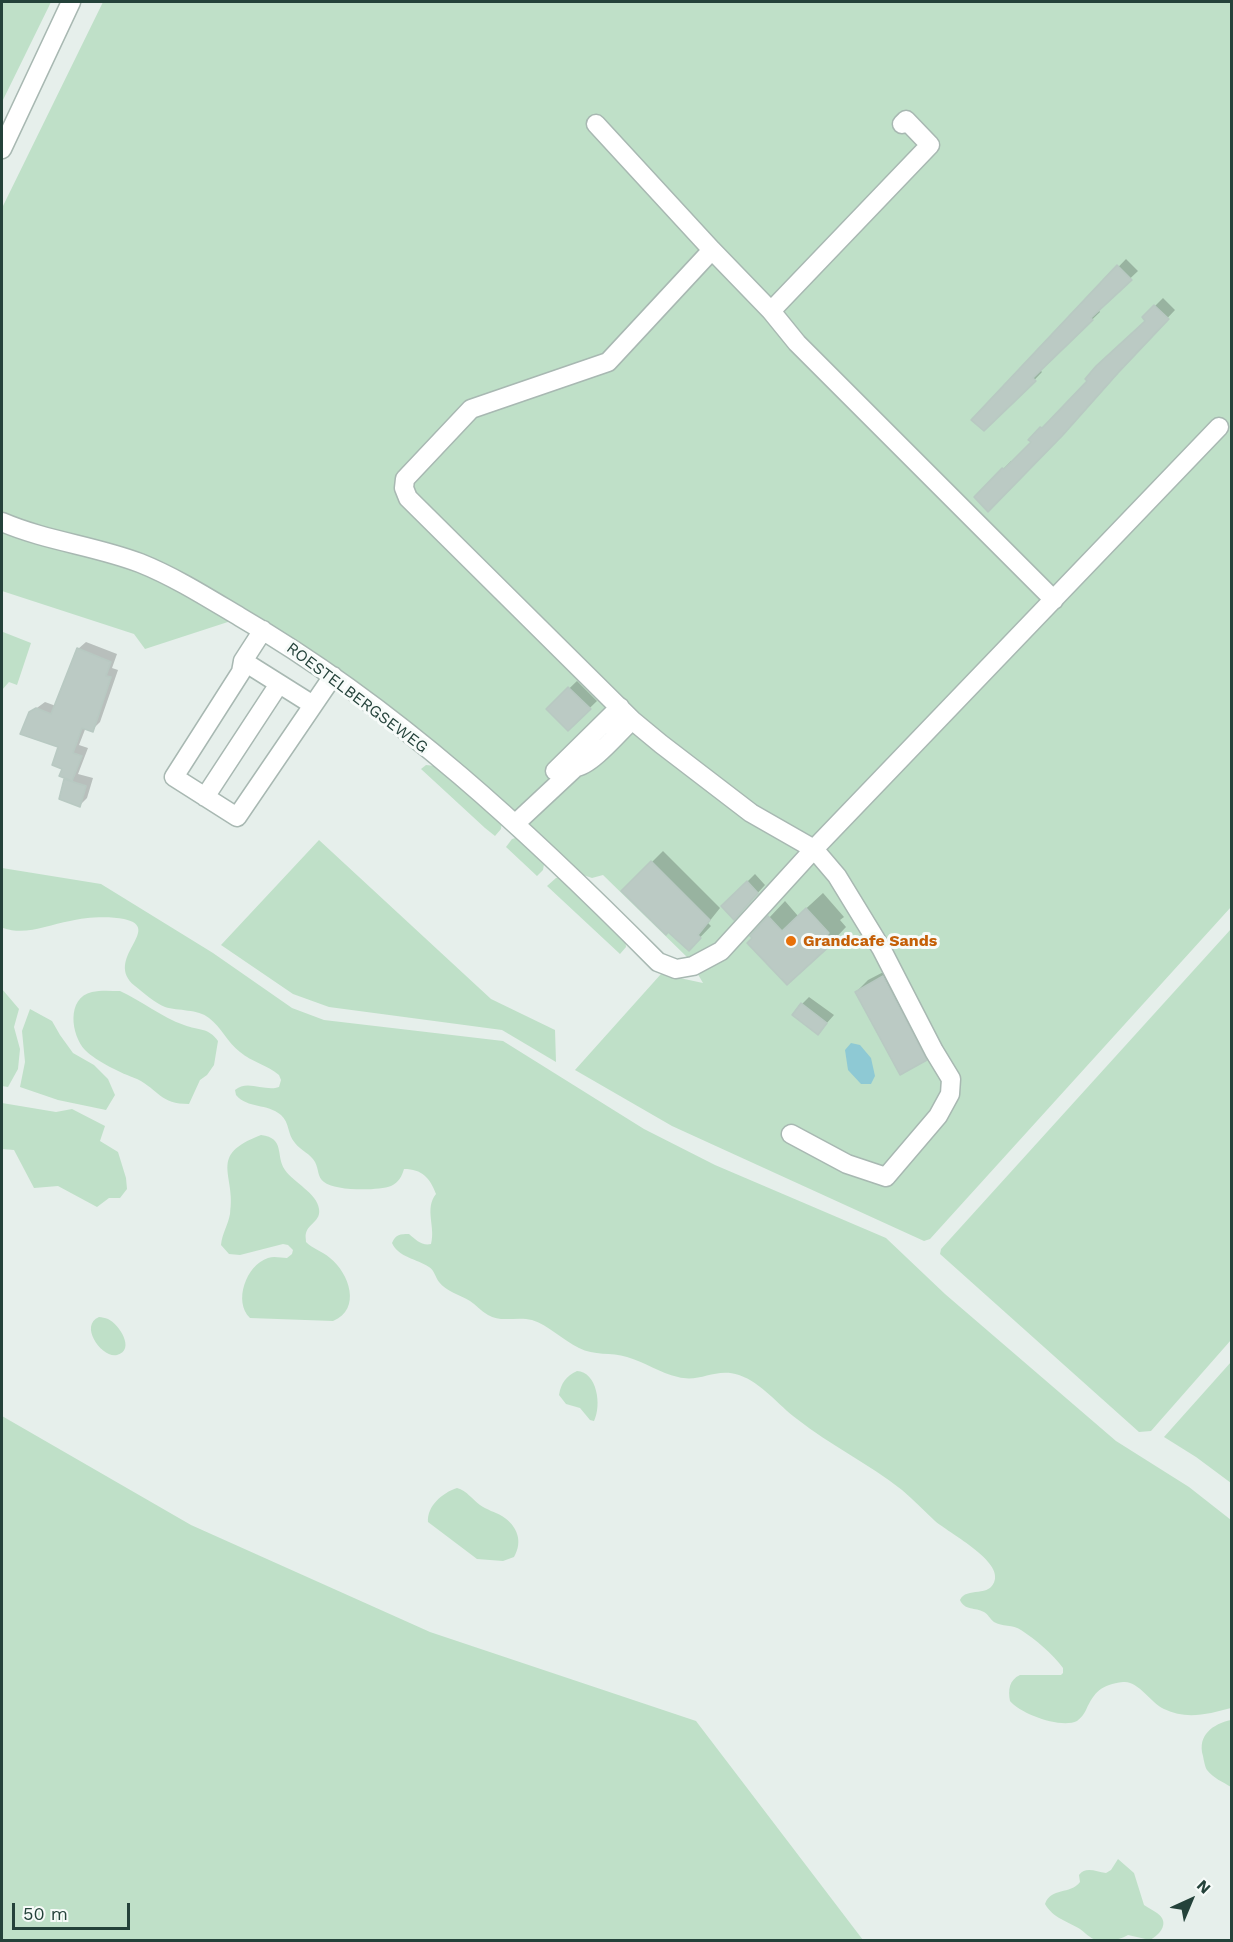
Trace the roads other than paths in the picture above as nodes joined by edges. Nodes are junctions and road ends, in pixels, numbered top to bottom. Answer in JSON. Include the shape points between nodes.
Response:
{"nodes":[{"id":1,"x":71,"y":2,"type":"edge"},
{"id":2,"x":596,"y":124,"type":"dead end"},
{"id":3,"x":902,"y":124,"type":"dead end"},
{"id":4,"x":2,"y":149,"type":"edge"},
{"id":5,"x":712,"y":250,"type":"junction"},
{"id":6,"x":771,"y":311,"type":"junction"},
{"id":7,"x":1219,"y":427,"type":"dead end"},
{"id":8,"x":2,"y":522,"type":"edge"},
{"id":9,"x":1054,"y":600,"type":"junction"},
{"id":10,"x":263,"y":630,"type":"junction"},
{"id":11,"x":243,"y":661,"type":"junction"},
{"id":12,"x":333,"y":676,"type":"junction"},
{"id":13,"x":279,"y":684,"type":"junction"},
{"id":14,"x":313,"y":705,"type":"junction"},
{"id":15,"x":626,"y":713,"type":"junction"},
{"id":16,"x":205,"y":797,"type":"junction"},
{"id":17,"x":512,"y":820,"type":"junction"},
{"id":18,"x":814,"y":849,"type":"junction"},
{"id":19,"x":791,"y":1134,"type":"dead end"}],
"edges":[{"from":1,"to":4,"type":"street"},
{"from":2,"to":5,"type":"street"},
{"from":3,"to":6,"type":"street","via":[[906,120],[930,145]]},
{"from":5,"to":6,"type":"street"},
{"from":5,"to":15,"type":"street","via":[[608,362],[471,409],[405,478],[408,498]]},
{"from":6,"to":9,"type":"street","via":[[797,343]]},
{"from":7,"to":9,"type":"street"},
{"from":8,"to":10,"type":"street","name":"ROESTELBERGSEWEG","via":[[140,563]]},
{"from":9,"to":18,"type":"street"},
{"from":10,"to":11,"type":"street"},
{"from":10,"to":12,"type":"street","name":"ROESTELBERGSEWEG"},
{"from":11,"to":13,"type":"street"},
{"from":11,"to":16,"type":"street","via":[[241,672],[174,777]]},
{"from":12,"to":14,"type":"street"},
{"from":12,"to":17,"type":"street","name":"ROESTELBERGSEWEG"},
{"from":13,"to":14,"type":"street"},
{"from":13,"to":16,"type":"street"},
{"from":14,"to":16,"type":"street","via":[[237,817]]},
{"from":15,"to":17,"type":"street"},
{"from":15,"to":18,"type":"street","via":[[751,813]]},
{"from":17,"to":18,"type":"street","name":"ROESTELBERGSEWEG","via":[[658,962],[676,969],[693,966],[721,951]]},
{"from":18,"to":19,"type":"street","via":[[837,876],[848,909],[881,948],[951,1079],[951,1094],[938,1116],[886,1177],[859,1159]]}]}
